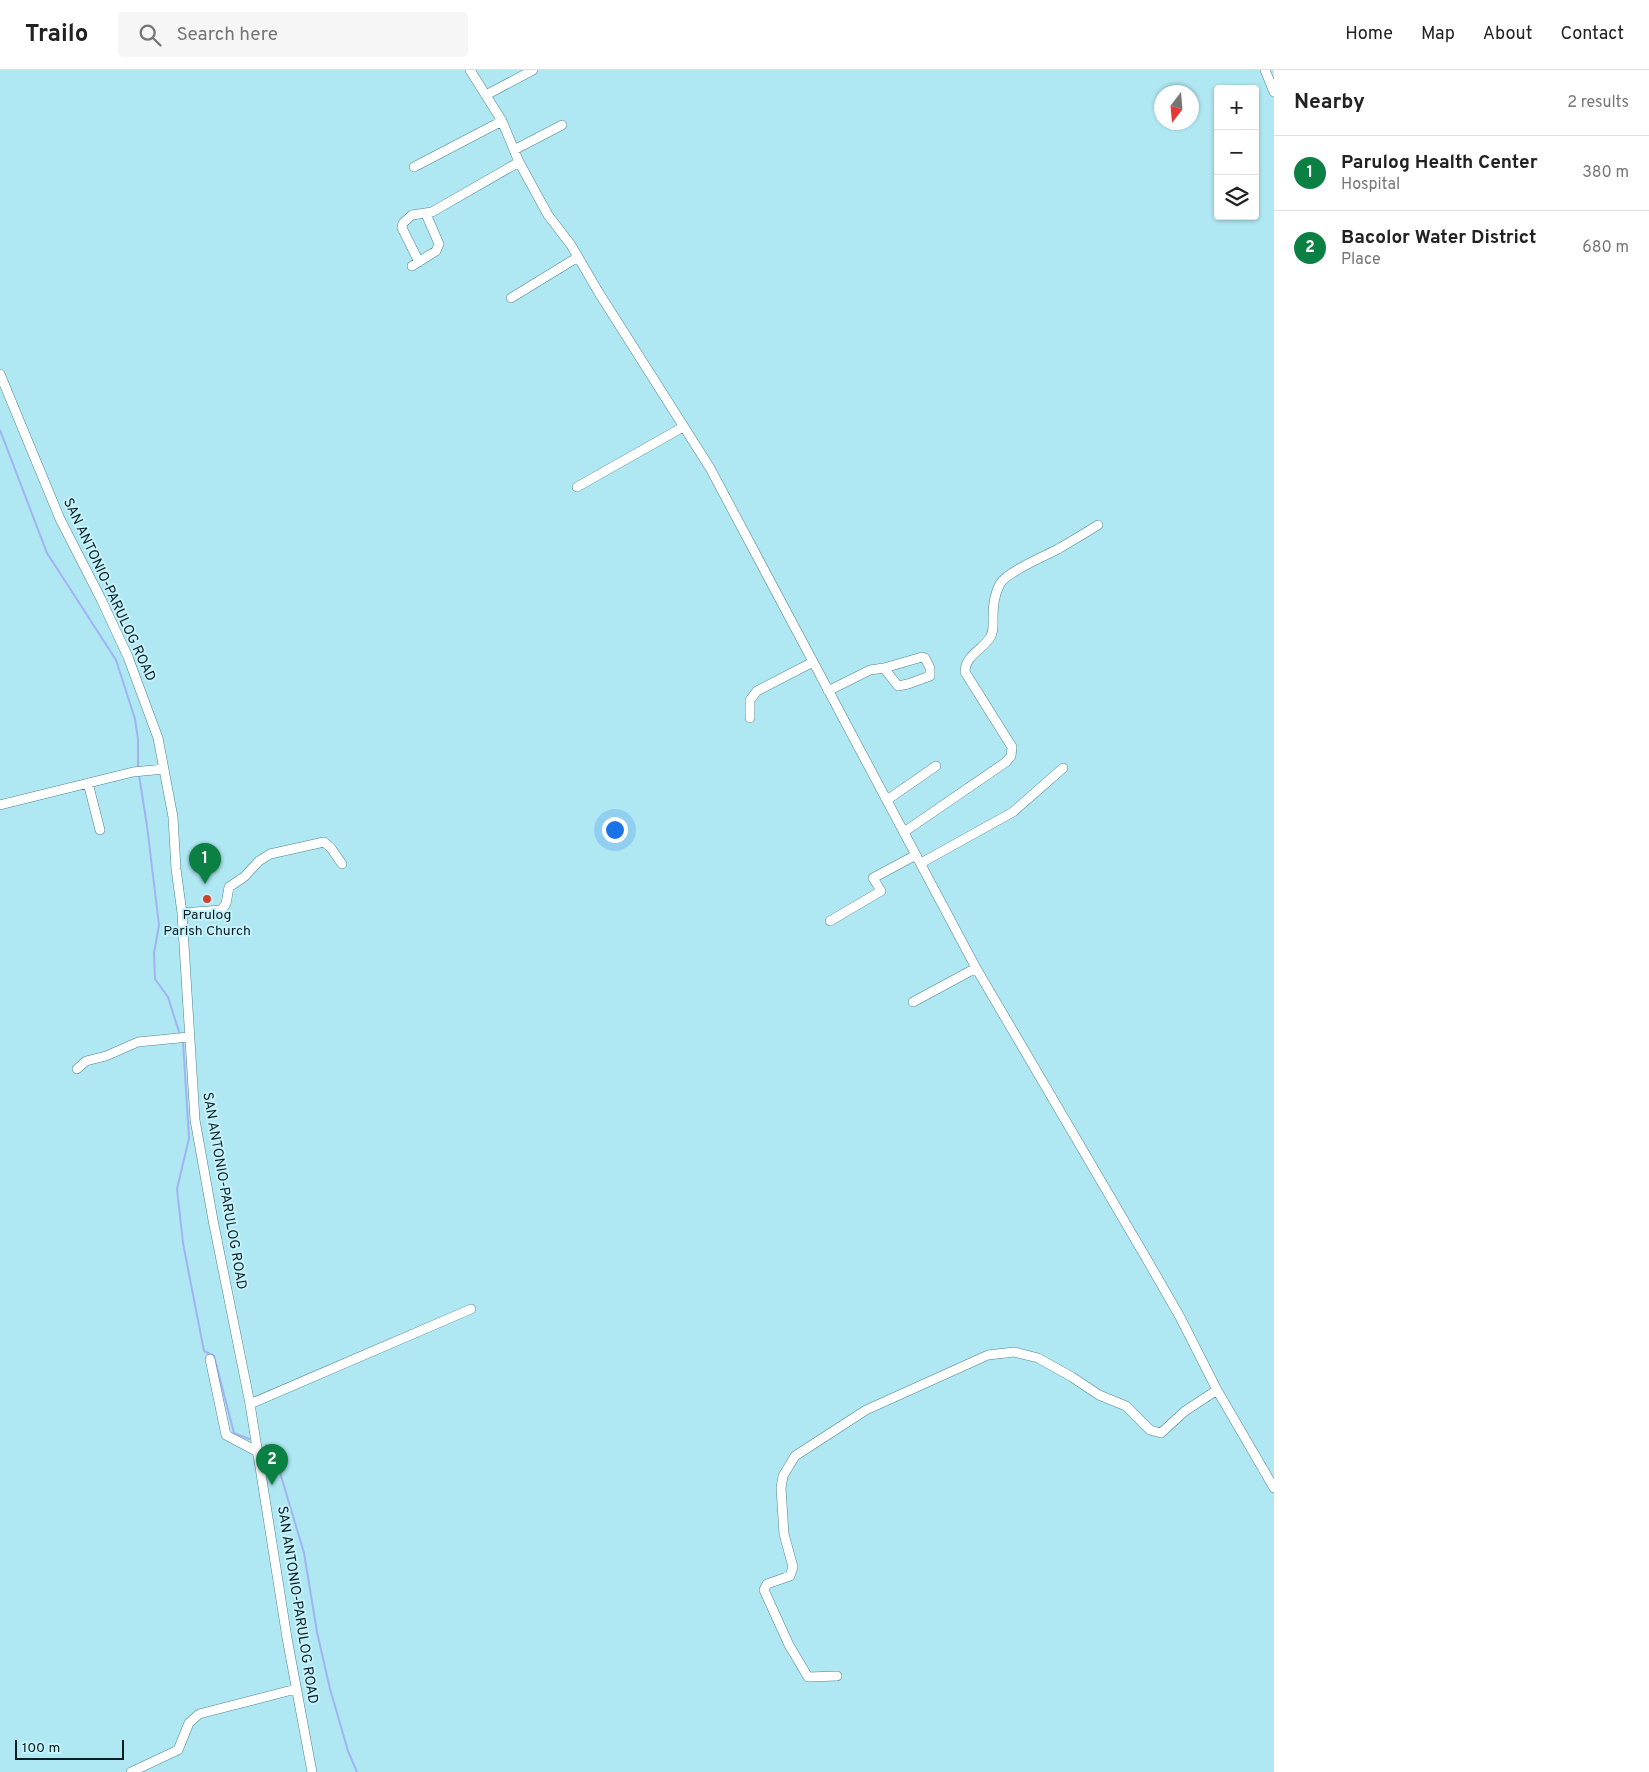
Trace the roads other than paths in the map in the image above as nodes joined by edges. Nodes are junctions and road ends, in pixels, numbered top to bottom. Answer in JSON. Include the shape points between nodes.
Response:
{"nodes":[{"id":1,"x":470,"y":70,"type":"edge"},
{"id":2,"x":533,"y":70,"type":"edge"},
{"id":3,"x":1265,"y":70,"type":"edge"},
{"id":4,"x":1274,"y":92,"type":"edge"},
{"id":5,"x":486,"y":95,"type":"junction"},
{"id":6,"x":502,"y":121,"type":"junction"},
{"id":7,"x":562,"y":125,"type":"dead end"},
{"id":8,"x":514,"y":150,"type":"junction"},
{"id":9,"x":519,"y":162,"type":"junction"},
{"id":10,"x":414,"y":167,"type":"dead end"},
{"id":11,"x":426,"y":214,"type":"junction"},
{"id":12,"x":578,"y":257,"type":"junction"},
{"id":13,"x":511,"y":298,"type":"dead end"},
{"id":14,"x":0,"y":374,"type":"edge"},
{"id":15,"x":683,"y":427,"type":"junction"},
{"id":16,"x":577,"y":487,"type":"dead end"},
{"id":17,"x":1098,"y":525,"type":"dead end"},
{"id":18,"x":813,"y":662,"type":"junction"},
{"id":19,"x":884,"y":668,"type":"junction"},
{"id":20,"x":828,"y":691,"type":"junction"},
{"id":21,"x":750,"y":718,"type":"dead end"},
{"id":22,"x":936,"y":766,"type":"dead end"},
{"id":23,"x":1064,"y":768,"type":"dead end"},
{"id":24,"x":164,"y":769,"type":"junction"},
{"id":25,"x":88,"y":783,"type":"junction"},
{"id":26,"x":887,"y":800,"type":"junction"},
{"id":27,"x":0,"y":805,"type":"edge"},
{"id":28,"x":100,"y":830,"type":"dead end"},
{"id":29,"x":904,"y":832,"type":"junction"},
{"id":30,"x":919,"y":859,"type":"junction"},
{"id":31,"x":342,"y":864,"type":"dead end"},
{"id":32,"x":182,"y":913,"type":"junction"},
{"id":33,"x":830,"y":920,"type":"dead end"},
{"id":34,"x":976,"y":968,"type":"junction"},
{"id":35,"x":913,"y":1002,"type":"dead end"},
{"id":36,"x":184,"y":1037,"type":"junction"},
{"id":37,"x":77,"y":1069,"type":"dead end"},
{"id":38,"x":471,"y":1309,"type":"dead end"},
{"id":39,"x":210,"y":1359,"type":"dead end"},
{"id":40,"x":1217,"y":1390,"type":"junction"},
{"id":41,"x":250,"y":1404,"type":"junction"},
{"id":42,"x":258,"y":1452,"type":"junction"},
{"id":43,"x":1274,"y":1488,"type":"edge"},
{"id":44,"x":837,"y":1676,"type":"dead end"},
{"id":45,"x":296,"y":1689,"type":"junction"},
{"id":46,"x":131,"y":1772,"type":"edge"},
{"id":47,"x":312,"y":1772,"type":"edge"}],
"edges":[{"from":1,"to":5,"type":"street"},
{"from":2,"to":5,"type":"street"},
{"from":3,"to":4,"type":"street"},
{"from":5,"to":6,"type":"street"},
{"from":6,"to":8,"type":"street"},
{"from":6,"to":10,"type":"street"},
{"from":7,"to":8,"type":"street"},
{"from":8,"to":9,"type":"street"},
{"from":9,"to":11,"type":"street"},
{"from":9,"to":12,"type":"street","via":[[548,215]]},
{"from":11,"to":11,"type":"street","via":[[412,215],[402,225],[415,264],[436,251],[439,244]]},
{"from":12,"to":13,"type":"street"},
{"from":12,"to":15,"type":"street"},
{"from":14,"to":24,"type":"street","name":"SAN ANTONIO-PARULOG ROAD","via":[[60,519],[128,658],[158,738]]},
{"from":15,"to":16,"type":"street"},
{"from":15,"to":18,"type":"street","via":[[710,468]]},
{"from":17,"to":29,"type":"street","via":[[1000,582],[992,634],[967,661],[965,672],[1012,747],[1012,756]]},
{"from":18,"to":20,"type":"street"},
{"from":18,"to":21,"type":"street","via":[[757,691],[750,700]]},
{"from":19,"to":19,"type":"street","via":[[896,684],[902,686],[930,676],[931,672],[922,657]]},
{"from":19,"to":20,"type":"street","via":[[870,670]]},
{"from":20,"to":26,"type":"street"},
{"from":22,"to":26,"type":"street"},
{"from":23,"to":30,"type":"street","via":[[1013,812]]},
{"from":24,"to":25,"type":"street"},
{"from":24,"to":32,"type":"street","name":"SAN ANTONIO-PARULOG ROAD","via":[[173,817]]},
{"from":25,"to":27,"type":"street"},
{"from":25,"to":28,"type":"street"},
{"from":26,"to":29,"type":"street"},
{"from":29,"to":30,"type":"street"},
{"from":30,"to":33,"type":"street","via":[[873,878],[881,891]]},
{"from":30,"to":34,"type":"street"},
{"from":31,"to":32,"type":"street","via":[[324,842],[270,854],[229,887],[222,910]]},
{"from":32,"to":36,"type":"street","name":"SAN ANTONIO-PARULOG ROAD"},
{"from":34,"to":35,"type":"street"},
{"from":34,"to":40,"type":"street","via":[[1180,1317]]},
{"from":36,"to":37,"type":"street","via":[[138,1042],[86,1061]]},
{"from":36,"to":41,"type":"street","name":"SAN ANTONIO-PARULOG ROAD","via":[[214,1229]]},
{"from":38,"to":41,"type":"street"},
{"from":39,"to":42,"type":"street","via":[[226,1435]]},
{"from":40,"to":43,"type":"street"},
{"from":40,"to":44,"type":"street","via":[[1184,1411],[1161,1433],[1150,1430],[1126,1406],[1099,1395],[1038,1358],[1014,1352],[988,1356],[866,1410],[795,1456],[783,1476],[781,1488],[784,1534],[793,1567],[790,1576],[767,1584],[764,1590],[789,1645],[808,1677]]},
{"from":41,"to":42,"type":"street","name":"SAN ANTONIO-PARULOG ROAD"},
{"from":42,"to":45,"type":"street","name":"SAN ANTONIO-PARULOG ROAD"},
{"from":45,"to":46,"type":"street","via":[[199,1714],[189,1723],[178,1750]]},
{"from":45,"to":47,"type":"street","name":"SAN ANTONIO-PARULOG ROAD"}]}
